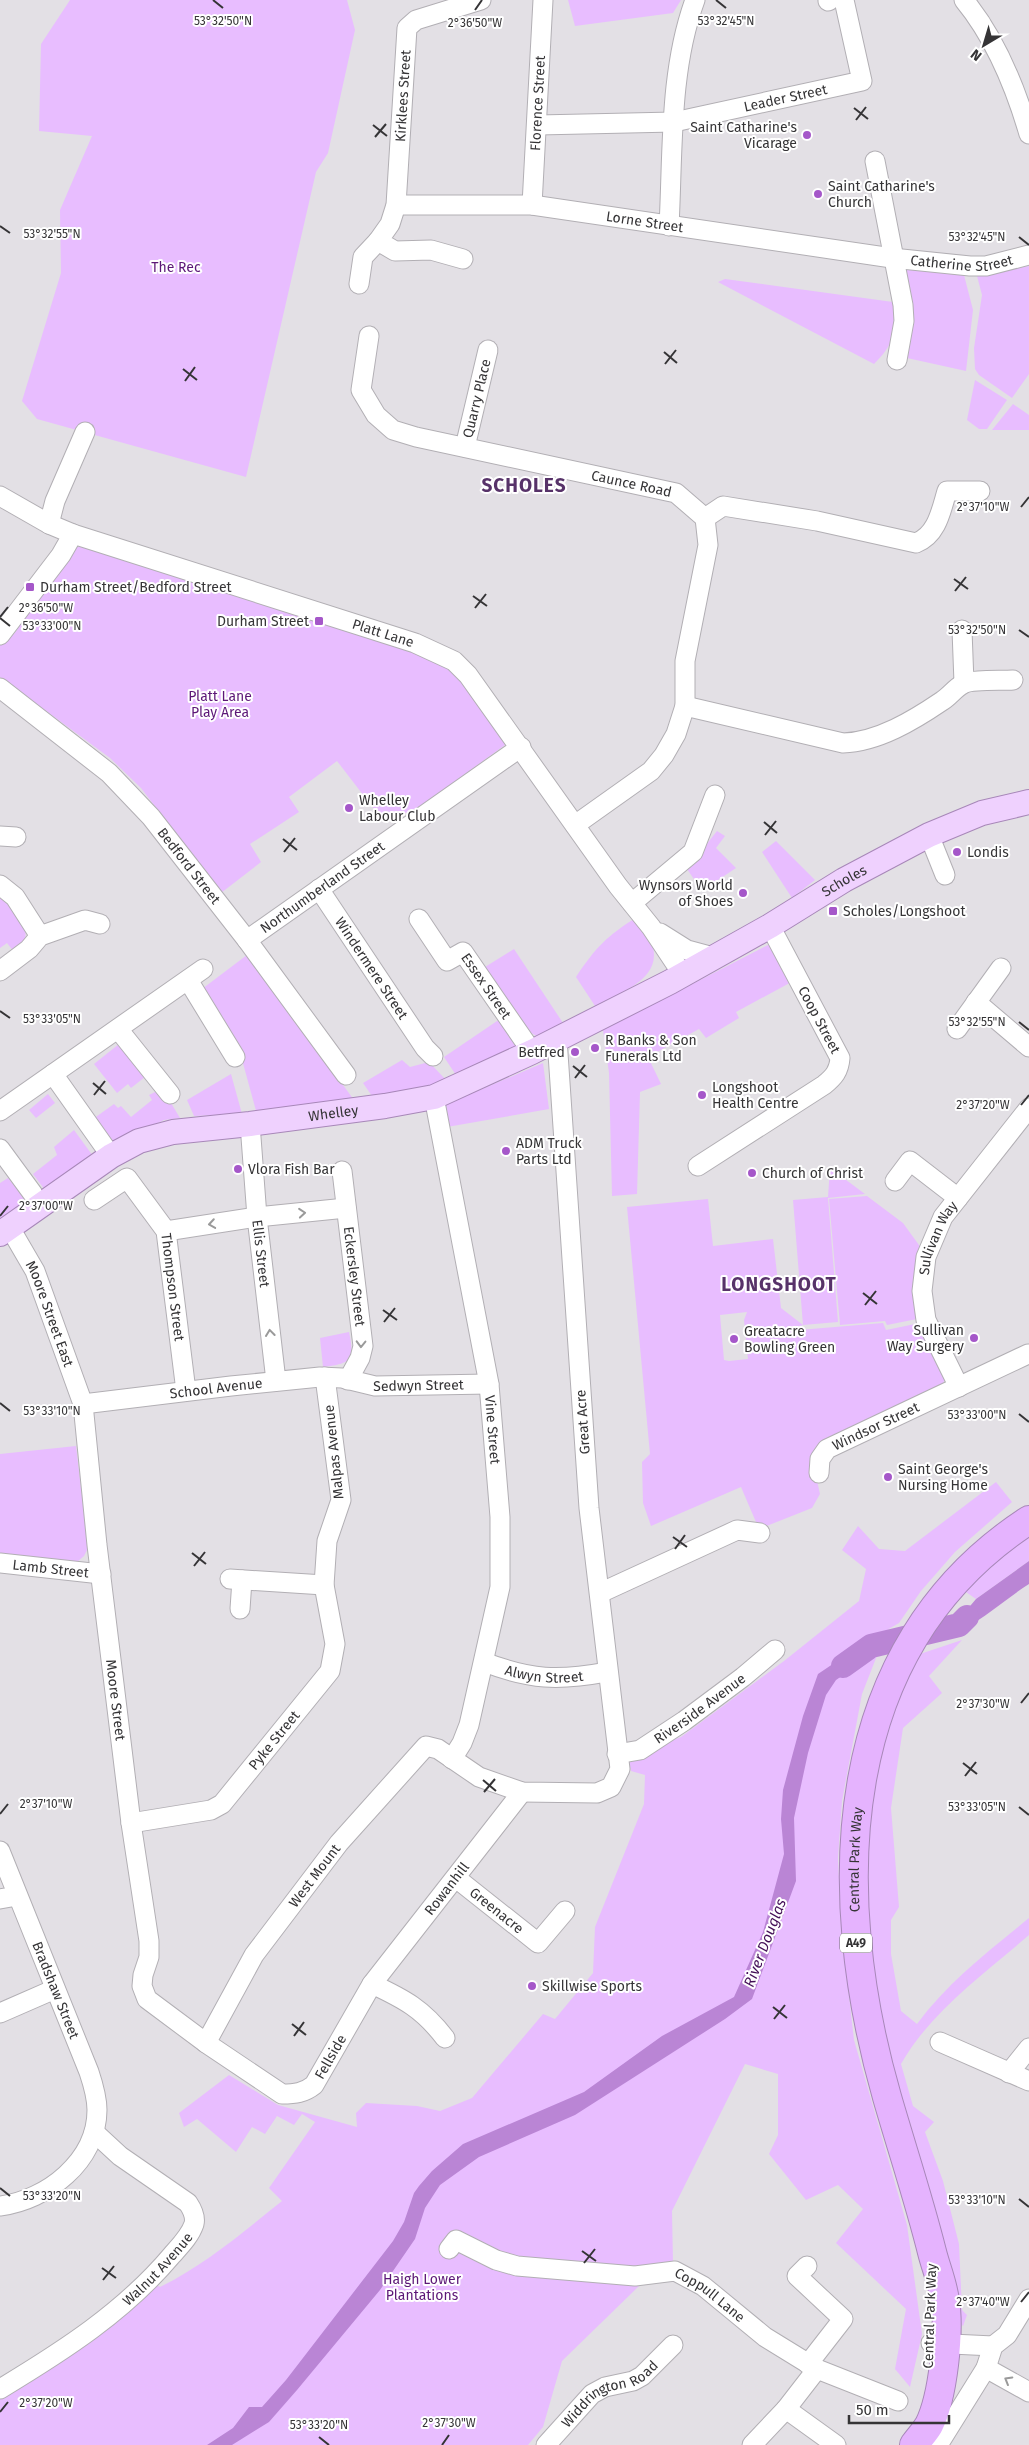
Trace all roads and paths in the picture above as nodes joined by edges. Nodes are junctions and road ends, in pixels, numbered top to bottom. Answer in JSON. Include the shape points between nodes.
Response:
{"nodes":[{"id":1,"x":481,"y":0,"type":"edge"},
{"id":2,"x":543,"y":0,"type":"edge"},
{"id":3,"x":695,"y":0,"type":"edge"},
{"id":4,"x":844,"y":0,"type":"edge"},
{"id":5,"x":967,"y":1,"type":"edge"},
{"id":6,"x":674,"y":122,"type":"junction"},
{"id":7,"x":538,"y":126,"type":"junction"},
{"id":8,"x":1029,"y":134,"type":"edge"},
{"id":9,"x":875,"y":161,"type":"dead end"},
{"id":10,"x":396,"y":205,"type":"junction"},
{"id":11,"x":532,"y":205,"type":"junction"},
{"id":12,"x":669,"y":226,"type":"junction"},
{"id":13,"x":378,"y":240,"type":"junction"},
{"id":14,"x":1029,"y":255,"type":"edge"},
{"id":15,"x":892,"y":258,"type":"junction"},
{"id":16,"x":463,"y":259,"type":"dead end"},
{"id":17,"x":359,"y":284,"type":"dead end"},
{"id":18,"x":369,"y":336,"type":"dead end"},
{"id":19,"x":488,"y":350,"type":"dead end"},
{"id":20,"x":897,"y":360,"type":"dead end"},
{"id":21,"x":84,"y":432,"type":"dead end"},
{"id":22,"x":465,"y":447,"type":"junction"},
{"id":23,"x":980,"y":491,"type":"dead end"},
{"id":24,"x":0,"y":496,"type":"edge"},
{"id":25,"x":705,"y":518,"type":"junction"},
{"id":26,"x":49,"y":524,"type":"junction"},
{"id":27,"x":72,"y":534,"type":"junction"},
{"id":28,"x":962,"y":630,"type":"dead end"},
{"id":29,"x":0,"y":635,"type":"edge"},
{"id":30,"x":1013,"y":680,"type":"dead end"},
{"id":31,"x":964,"y":683,"type":"junction"},
{"id":32,"x":0,"y":688,"type":"edge"},
{"id":33,"x":685,"y":706,"type":"junction"},
{"id":34,"x":521,"y":747,"type":"junction"},
{"id":35,"x":715,"y":795,"type":"dead end"},
{"id":36,"x":1029,"y":802,"type":"edge"},
{"id":37,"x":575,"y":825,"type":"junction"},
{"id":38,"x":929,"y":834,"type":"junction"},
{"id":39,"x":945,"y":875,"type":"dead end"},
{"id":40,"x":0,"y":886,"type":"edge"},
{"id":41,"x":318,"y":889,"type":"junction"},
{"id":42,"x":632,"y":903,"type":"junction"},
{"id":43,"x":90,"y":916,"type":"dead end"},
{"id":44,"x":420,"y":919,"type":"dead end"},
{"id":45,"x":770,"y":926,"type":"junction"},
{"id":46,"x":651,"y":927,"type":"junction"},
{"id":47,"x":40,"y":936,"type":"junction"},
{"id":48,"x":247,"y":940,"type":"junction"},
{"id":49,"x":713,"y":957,"type":"junction"},
{"id":50,"x":1001,"y":968,"type":"dead end"},
{"id":51,"x":0,"y":970,"type":"edge"},
{"id":52,"x":676,"y":978,"type":"junction"},
{"id":53,"x":976,"y":1002,"type":"junction"},
{"id":54,"x":118,"y":1029,"type":"junction"},
{"id":55,"x":957,"y":1029,"type":"dead end"},
{"id":56,"x":557,"y":1039,"type":"junction"},
{"id":57,"x":1029,"y":1047,"type":"edge"},
{"id":58,"x":425,"y":1052,"type":"dead end"},
{"id":59,"x":532,"y":1052,"type":"junction"},
{"id":60,"x":235,"y":1057,"type":"dead end"},
{"id":61,"x":53,"y":1074,"type":"junction"},
{"id":62,"x":346,"y":1075,"type":"dead end"},
{"id":63,"x":170,"y":1094,"type":"dead end"},
{"id":64,"x":434,"y":1097,"type":"junction"},
{"id":65,"x":0,"y":1111,"type":"edge"},
{"id":66,"x":1025,"y":1119,"type":"edge"},
{"id":67,"x":250,"y":1124,"type":"junction"},
{"id":68,"x":0,"y":1149,"type":"edge"},
{"id":69,"x":111,"y":1156,"type":"junction"},
{"id":70,"x":698,"y":1166,"type":"dead end"},
{"id":71,"x":342,"y":1171,"type":"dead end"},
{"id":72,"x":895,"y":1182,"type":"dead end"},
{"id":73,"x":33,"y":1194,"type":"dead end"},
{"id":74,"x":958,"y":1198,"type":"junction"},
{"id":75,"x":94,"y":1200,"type":"dead end"},
{"id":76,"x":346,"y":1208,"type":"junction"},
{"id":77,"x":257,"y":1217,"type":"junction"},
{"id":78,"x":5,"y":1231,"type":"edge"},
{"id":79,"x":166,"y":1231,"type":"junction"},
{"id":80,"x":1028,"y":1354,"type":"dead end"},
{"id":81,"x":325,"y":1377,"type":"junction"},
{"id":82,"x":348,"y":1380,"type":"junction"},
{"id":83,"x":276,"y":1382,"type":"junction"},
{"id":84,"x":489,"y":1384,"type":"junction"},
{"id":85,"x":959,"y":1388,"type":"junction"},
{"id":86,"x":186,"y":1391,"type":"junction"},
{"id":87,"x":83,"y":1404,"type":"junction"},
{"id":88,"x":819,"y":1473,"type":"dead end"},
{"id":89,"x":1029,"y":1520,"type":"edge"},
{"id":90,"x":760,"y":1533,"type":"dead end"},
{"id":91,"x":0,"y":1563,"type":"edge"},
{"id":92,"x":101,"y":1574,"type":"junction"},
{"id":93,"x":324,"y":1585,"type":"junction"},
{"id":94,"x":600,"y":1593,"type":"junction"},
{"id":95,"x":240,"y":1609,"type":"dead end"},
{"id":96,"x":775,"y":1650,"type":"dead end"},
{"id":97,"x":484,"y":1662,"type":"junction"},
{"id":98,"x":607,"y":1672,"type":"junction"},
{"id":99,"x":617,"y":1754,"type":"junction"},
{"id":100,"x":452,"y":1758,"type":"junction"},
{"id":101,"x":522,"y":1792,"type":"junction"},
{"id":102,"x":131,"y":1823,"type":"junction"},
{"id":103,"x":0,"y":1851,"type":"edge"},
{"id":104,"x":456,"y":1878,"type":"junction"},
{"id":105,"x":9,"y":1897,"type":"edge"},
{"id":106,"x":565,"y":1911,"type":"dead end"},
{"id":107,"x":372,"y":1984,"type":"junction"},
{"id":108,"x":55,"y":1989,"type":"junction"},
{"id":109,"x":145,"y":1995,"type":"joint"},
{"id":110,"x":0,"y":2013,"type":"edge"},
{"id":111,"x":445,"y":2038,"type":"dead end"},
{"id":112,"x":940,"y":2042,"type":"dead end"},
{"id":113,"x":206,"y":2043,"type":"junction"},
{"id":114,"x":1029,"y":2048,"type":"edge"},
{"id":115,"x":1009,"y":2073,"type":"junction"},
{"id":116,"x":1029,"y":2081,"type":"edge"},
{"id":117,"x":94,"y":2132,"type":"junction"},
{"id":118,"x":0,"y":2206,"type":"edge"},
{"id":119,"x":454,"y":2238,"type":"dead end"},
{"id":120,"x":807,"y":2266,"type":"dead end"},
{"id":121,"x":1028,"y":2302,"type":"edge"},
{"id":122,"x":938,"y":2344,"type":"junction"},
{"id":123,"x":993,"y":2346,"type":"junction"},
{"id":124,"x":670,"y":2354,"type":"dead end"},
{"id":125,"x":813,"y":2367,"type":"junction"},
{"id":126,"x":986,"y":2368,"type":"junction"},
{"id":127,"x":0,"y":2389,"type":"edge"},
{"id":128,"x":1029,"y":2392,"type":"edge"},
{"id":129,"x":909,"y":2406,"type":"junction"},
{"id":130,"x":786,"y":2409,"type":"junction"},
{"id":131,"x":550,"y":2444,"type":"edge"},
{"id":132,"x":752,"y":2445,"type":"edge"},
{"id":133,"x":836,"y":2445,"type":"edge"},
{"id":134,"x":926,"y":2445,"type":"edge"}],
"edges":[{"from":1,"to":10,"type":"street","name":"Kirklees Street","via":[[416,20],[407,28]]},
{"from":2,"to":7,"type":"street","name":"Florence Street"},
{"from":3,"to":6,"type":"street","via":[[682,41]]},
{"from":4,"to":6,"type":"street","name":"Leader Street","via":[[862,81]]},
{"from":5,"to":8,"type":"street","via":[[1001,57]]},
{"from":6,"to":7,"type":"street","name":"Leader Street"},
{"from":6,"to":12,"type":"street"},
{"from":7,"to":11,"type":"street","name":"Florence Street"},
{"from":9,"to":15,"type":"street"},
{"from":10,"to":11,"type":"street","name":"Lorne Street"},
{"from":10,"to":13,"type":"street","name":"Kirklees Street","via":[[390,224]]},
{"from":11,"to":12,"type":"street","name":"Lorne Street"},
{"from":12,"to":15,"type":"street","name":"Lorne Street"},
{"from":13,"to":16,"type":"street","via":[[395,251],[431,250]]},
{"from":13,"to":17,"type":"street","name":"Kirklees Street","via":[[363,257]]},
{"from":14,"to":15,"type":"street","name":"Catherine Street","via":[[978,267]]},
{"from":15,"to":20,"type":"street","via":[[904,312]]},
{"from":18,"to":22,"type":"street","name":"Caunce Road","via":[[362,390],[376,415],[393,430]]},
{"from":19,"to":22,"type":"street","name":"Quarry Place"},
{"from":21,"to":26,"type":"street","via":[[55,501]]},
{"from":22,"to":25,"type":"street","name":"Caunce Road","via":[[676,493]]},
{"from":23,"to":25,"type":"street","via":[[947,491],[936,526],[926,540],[916,543],[818,521],[723,506]]},
{"from":24,"to":26,"type":"street","name":"Platt Lane"},
{"from":25,"to":33,"type":"street","via":[[708,545],[685,661]]},
{"from":26,"to":27,"type":"street","name":"Platt Lane"},
{"from":27,"to":29,"type":"street","via":[[61,554]]},
{"from":27,"to":34,"type":"street","name":"Platt Lane","via":[[415,643],[454,661]]},
{"from":28,"to":31,"type":"street"},
{"from":30,"to":31,"type":"street"},
{"from":31,"to":33,"type":"street","via":[[944,700],[909,720],[857,743],[843,743]]},
{"from":32,"to":48,"type":"street","name":"Bedford Street","via":[[121,785],[151,817]]},
{"from":33,"to":37,"type":"street","via":[[676,734],[651,771]]},
{"from":34,"to":37,"type":"street","name":"Platt Lane"},
{"from":34,"to":41,"type":"street","name":"Northumberland Street"},
{"from":35,"to":42,"type":"street","via":[[694,852]]},
{"from":36,"to":38,"type":"main road","name":"Scholes","via":[[982,813]]},
{"from":37,"to":42,"type":"street","name":"Platt Lane"},
{"from":38,"to":39,"type":"street"},
{"from":38,"to":45,"type":"main road","name":"Scholes","via":[[844,880]]},
{"from":40,"to":47,"type":"street","via":[[15,897]]},
{"from":41,"to":48,"type":"street","name":"Northumberland Street"},
{"from":41,"to":58,"type":"street","name":"Windermere Street"},
{"from":42,"to":46,"type":"street","name":"Platt Lane"},
{"from":43,"to":47,"type":"street"},
{"from":44,"to":59,"type":"street","name":"Essex Street","via":[[447,961],[464,952]]},
{"from":45,"to":49,"type":"main road","name":"Scholes"},
{"from":45,"to":70,"type":"street","name":"Coop Street","via":[[840,1058],[839,1069],[824,1086]]},
{"from":46,"to":49,"type":"street","name":"Platt Lane","via":[[681,947]]},
{"from":46,"to":52,"type":"street","name":"Platt Lane"},
{"from":47,"to":51,"type":"street","via":[[29,949]]},
{"from":48,"to":62,"type":"street","name":"Bedford Street"},
{"from":49,"to":52,"type":"main road","name":"Scholes"},
{"from":50,"to":53,"type":"street"},
{"from":52,"to":56,"type":"main road","name":"Whelley"},
{"from":53,"to":55,"type":"street"},
{"from":53,"to":57,"type":"street"},
{"from":54,"to":60,"type":"street","via":[[195,975]]},
{"from":54,"to":61,"type":"street"},
{"from":54,"to":63,"type":"street"},
{"from":56,"to":59,"type":"main road","name":"Whelley"},
{"from":56,"to":94,"type":"street","name":"Great Acre","via":[[589,1508]]},
{"from":59,"to":64,"type":"main road","name":"Whelley"},
{"from":61,"to":65,"type":"street"},
{"from":61,"to":69,"type":"street"},
{"from":64,"to":67,"type":"main road","name":"Whelley"},
{"from":64,"to":84,"type":"street","name":"Vine Street"},
{"from":66,"to":74,"type":"street","name":"Sullivan Way"},
{"from":67,"to":69,"type":"main road","name":"Whelley","via":[[173,1132],[140,1141]]},
{"from":67,"to":77,"type":"street","name":"Ellis Street"},
{"from":68,"to":73,"type":"street"},
{"from":69,"to":78,"type":"main road","name":"Whelley"},
{"from":71,"to":76,"type":"street","name":"Eckersley Street"},
{"from":72,"to":74,"type":"street","via":[[910,1161]]},
{"from":74,"to":85,"type":"street","name":"Sullivan Way","via":[[943,1217],[930,1243],[922,1291],[928,1327]]},
{"from":75,"to":79,"type":"street","name":"Thompson Street","via":[[127,1178]]},
{"from":77,"to":76,"type":"street","one_way":true},
{"from":76,"to":82,"type":"street","name":"Eckersley Street","one_way":true,"via":[[363,1346]]},
{"from":77,"to":79,"type":"street","one_way":true},
{"from":83,"to":77,"type":"street","name":"Ellis Street","one_way":true},
{"from":78,"to":87,"type":"street","name":"Moore Street East","via":[[36,1271]]},
{"from":79,"to":86,"type":"street","name":"Thompson Street"},
{"from":80,"to":85,"type":"street","name":"Windsor Street"},
{"from":81,"to":82,"type":"street","name":"School Avenue"},
{"from":81,"to":83,"type":"street","name":"School Avenue"},
{"from":81,"to":93,"type":"street","name":"Malpas Avenue","via":[[341,1500],[327,1541]]},
{"from":82,"to":84,"type":"street","name":"Sedwyn Street","via":[[375,1386]]},
{"from":83,"to":86,"type":"street","name":"School Avenue"},
{"from":84,"to":97,"type":"street","name":"Vine Street","via":[[500,1517],[500,1587]]},
{"from":85,"to":88,"type":"street","name":"Windsor Street","via":[[827,1449],[820,1459]]},
{"from":86,"to":87,"type":"street","name":"School Avenue"},
{"from":87,"to":92,"type":"street","name":"Moore Street"},
{"from":89,"to":122,"type":"highway","name":"Central Park Way","number":"A49","via":[[980,1555],[945,1592],[924,1618],[902,1656],[875,1724],[857,1828],[856,1952],[866,2014],[887,2097],[928,2228]]},
{"from":90,"to":94,"type":"street","via":[[737,1530]]},
{"from":91,"to":92,"type":"street","name":"Lamb Street"},
{"from":92,"to":102,"type":"street","name":"Moore Street"},
{"from":93,"to":95,"type":"street","via":[[236,1579]]},
{"from":93,"to":102,"type":"street","name":"Pyke Street","via":[[335,1644],[330,1671],[222,1804],[211,1810]]},
{"from":94,"to":98,"type":"street","name":"Great Acre"},
{"from":96,"to":99,"type":"street","name":"Riverside Avenue","via":[[743,1678],[640,1750]]},
{"from":97,"to":98,"type":"street","name":"Alwyn Street","via":[[511,1672],[543,1678]]},
{"from":97,"to":100,"type":"street","name":"Vine Street","via":[[469,1725]]},
{"from":98,"to":99,"type":"street","name":"Great Acre"},
{"from":99,"to":101,"type":"street","name":"Great Acre","via":[[620,1769],[611,1786],[597,1793]]},
{"from":100,"to":101,"type":"street","via":[[479,1777]]},
{"from":100,"to":113,"type":"street","name":"West Mount","via":[[426,1746],[339,1844],[254,1956]]},
{"from":101,"to":104,"type":"street","name":"Rowanhill"},
{"from":102,"to":109,"type":"street","name":"Moore Street","via":[[149,1941],[142,1986]]},
{"from":103,"to":105,"type":"street","name":"Bradshaw Street"},
{"from":104,"to":106,"type":"street","name":"Greenacre","via":[[533,1949]]},
{"from":104,"to":107,"type":"street","name":"Rowanhill"},
{"from":105,"to":108,"type":"street","name":"Bradshaw Street"},
{"from":107,"to":111,"type":"street","via":[[407,2000],[430,2019]]},
{"from":107,"to":113,"type":"street","name":"Fellside","via":[[314,2085],[307,2091],[282,2094]]},
{"from":108,"to":110,"type":"street"},
{"from":108,"to":117,"type":"street","name":"Bradshaw Street","via":[[90,2072],[97,2110]]},
{"from":109,"to":113,"type":"street","name":"Fellside","via":[[158,2009]]},
{"from":112,"to":115,"type":"street"},
{"from":114,"to":115,"type":"street"},
{"from":115,"to":116,"type":"street"},
{"from":117,"to":118,"type":"street","via":[[86,2150],[59,2182],[30,2197]]},
{"from":117,"to":127,"type":"street","name":"Walnut Avenue","via":[[120,2156],[188,2203],[193,2210],[194,2222],[189,2235],[152,2279],[105,2321]]},
{"from":119,"to":125,"type":"street","name":"Coppull Lane","via":[[496,2260],[517,2266],[635,2276],[675,2271],[703,2286],[765,2336]]},
{"from":120,"to":125,"type":"street","via":[[797,2276],[843,2319]]},
{"from":121,"to":123,"type":"street","via":[[1007,2335]]},
{"from":122,"to":123,"type":"street"},
{"from":122,"to":129,"type":"highway","name":"Central Park Way","number":"A49","via":[[928,2377]]},
{"from":122,"to":134,"type":"highway","number":"A49","via":[[941,2380]]},
{"from":123,"to":126,"type":"street"},
{"from":124,"to":131,"type":"street","name":"Widdrington Road","via":[[642,2376],[592,2394]]},
{"from":125,"to":129,"type":"street","name":"Coppull Lane"},
{"from":125,"to":130,"type":"street"},
{"from":128,"to":126,"type":"street","one_way":true},
{"from":126,"to":134,"type":"street","via":[[965,2402]]},
{"from":129,"to":134,"type":"highway","number":"A49","via":[[914,2426]]},
{"from":130,"to":132,"type":"street"},
{"from":130,"to":133,"type":"street"}]}
